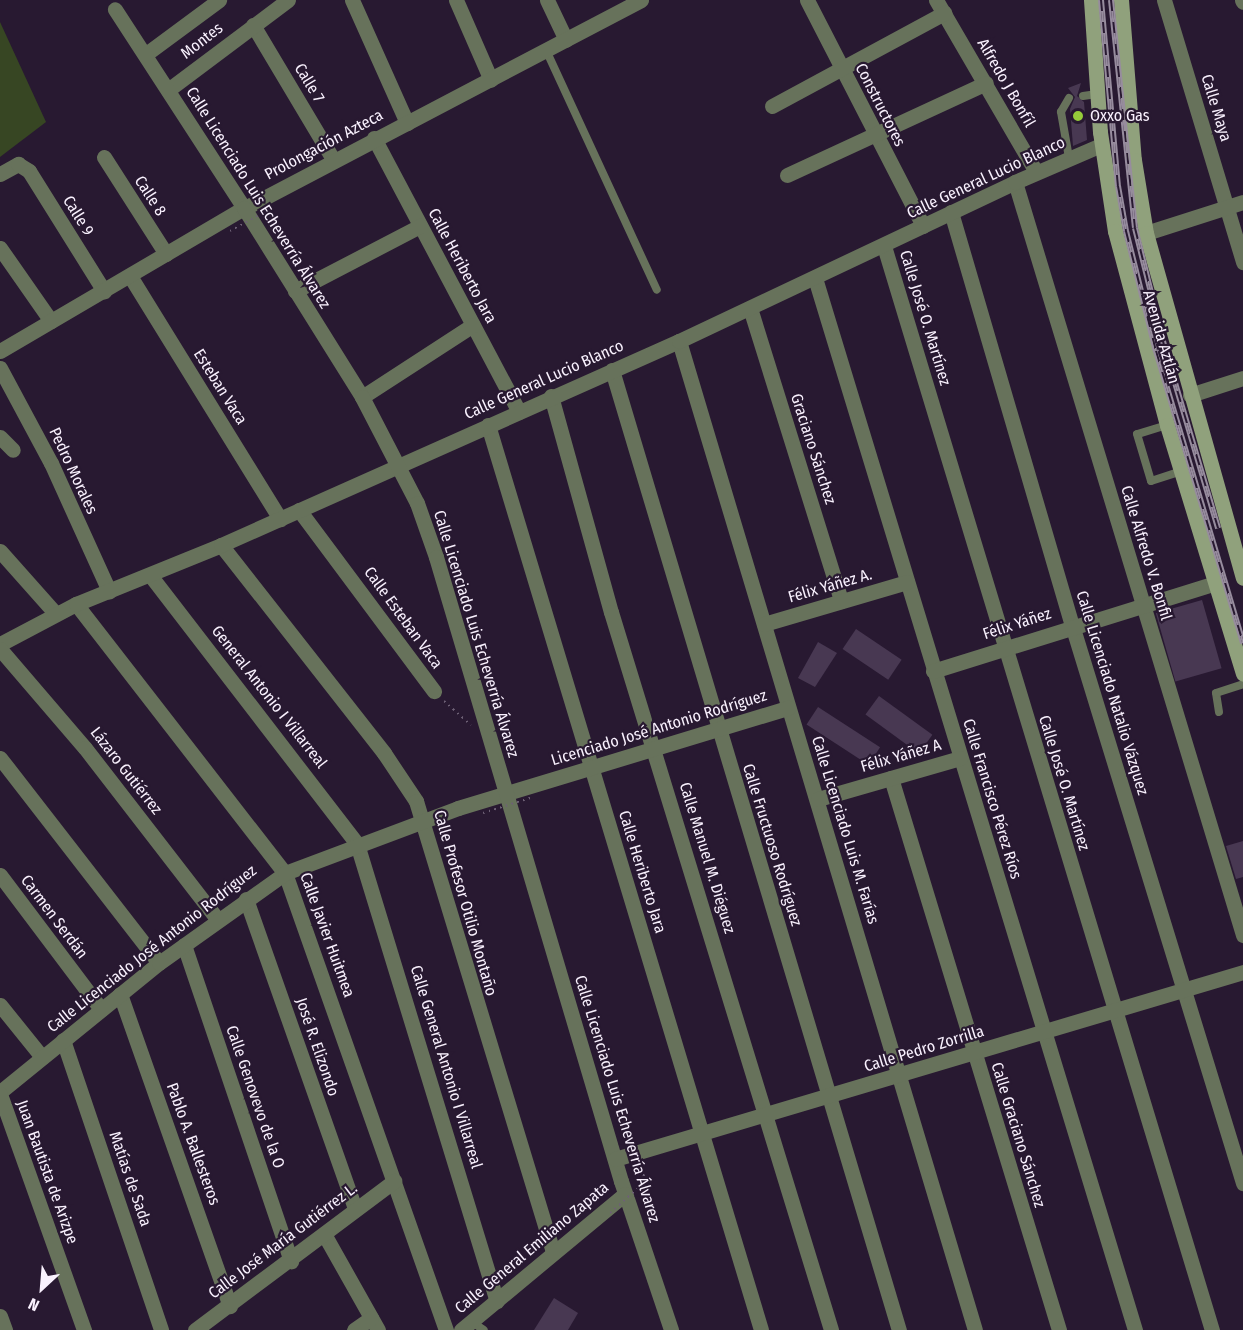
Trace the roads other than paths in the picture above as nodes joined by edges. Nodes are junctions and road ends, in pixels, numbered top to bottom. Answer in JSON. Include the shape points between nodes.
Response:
{"nodes":[{"id":1,"x":219,"y":0,"type":"edge"},
{"id":2,"x":288,"y":0,"type":"edge"},
{"id":3,"x":352,"y":0,"type":"edge"},
{"id":4,"x":456,"y":0,"type":"edge"},
{"id":5,"x":547,"y":0,"type":"edge"},
{"id":6,"x":639,"y":0,"type":"edge"},
{"id":7,"x":1091,"y":0,"type":"edge"},
{"id":8,"x":1121,"y":0,"type":"edge"},
{"id":9,"x":1164,"y":0,"type":"edge"},
{"id":10,"x":811,"y":1,"type":"edge"},
{"id":11,"x":940,"y":7,"type":"edge"},
{"id":12,"x":116,"y":9,"type":"dead end"},
{"id":13,"x":253,"y":25,"type":"junction"},
{"id":14,"x":566,"y":40,"type":"junction"},
{"id":15,"x":546,"y":50,"type":"junction"},
{"id":16,"x":146,"y":54,"type":"junction"},
{"id":17,"x":842,"y":71,"type":"junction"},
{"id":18,"x":491,"y":80,"type":"junction"},
{"id":19,"x":986,"y":83,"type":"junction"},
{"id":20,"x":168,"y":90,"type":"junction"},
{"id":21,"x":1069,"y":98,"type":"dead end"},
{"id":22,"x":772,"y":106,"type":"dead end"},
{"id":23,"x":407,"y":123,"type":"junction"},
{"id":24,"x":875,"y":135,"type":"junction"},
{"id":25,"x":1096,"y":137,"type":"junction"},
{"id":26,"x":374,"y":138,"type":"junction"},
{"id":27,"x":104,"y":157,"type":"dead end"},
{"id":28,"x":1069,"y":158,"type":"junction"},
{"id":29,"x":333,"y":159,"type":"junction"},
{"id":30,"x":1036,"y":172,"type":"junction"},
{"id":31,"x":0,"y":174,"type":"edge"},
{"id":32,"x":787,"y":175,"type":"dead end"},
{"id":33,"x":1015,"y":182,"type":"junction"},
{"id":34,"x":1243,"y":202,"type":"edge"},
{"id":35,"x":1227,"y":207,"type":"junction"},
{"id":36,"x":244,"y":208,"type":"junction"},
{"id":37,"x":951,"y":212,"type":"junction"},
{"id":38,"x":420,"y":226,"type":"junction"},
{"id":39,"x":923,"y":226,"type":"junction"},
{"id":40,"x":1146,"y":233,"type":"junction"},
{"id":41,"x":884,"y":246,"type":"junction"},
{"id":42,"x":0,"y":248,"type":"edge"},
{"id":43,"x":166,"y":254,"type":"junction"},
{"id":44,"x":1243,"y":262,"type":"edge"},
{"id":45,"x":130,"y":276,"type":"junction"},
{"id":46,"x":815,"y":278,"type":"junction"},
{"id":47,"x":657,"y":290,"type":"dead end"},
{"id":48,"x":104,"y":291,"type":"junction"},
{"id":49,"x":295,"y":291,"type":"junction"},
{"id":50,"x":750,"y":308,"type":"junction"},
{"id":51,"x":51,"y":321,"type":"junction"},
{"id":52,"x":473,"y":325,"type":"junction"},
{"id":53,"x":679,"y":341,"type":"junction"},
{"id":54,"x":0,"y":351,"type":"edge"},
{"id":55,"x":0,"y":368,"type":"edge"},
{"id":56,"x":612,"y":370,"type":"junction"},
{"id":57,"x":1243,"y":378,"type":"edge"},
{"id":58,"x":1190,"y":395,"type":"junction"},
{"id":59,"x":551,"y":396,"type":"junction"},
{"id":60,"x":362,"y":398,"type":"junction"},
{"id":61,"x":519,"y":412,"type":"junction"},
{"id":62,"x":488,"y":425,"type":"junction"},
{"id":63,"x":1167,"y":425,"type":"junction"},
{"id":64,"x":0,"y":436,"type":"edge"},
{"id":65,"x":13,"y":450,"type":"dead end"},
{"id":66,"x":399,"y":464,"type":"junction"},
{"id":67,"x":1181,"y":471,"type":"junction"},
{"id":68,"x":299,"y":510,"type":"junction"},
{"id":69,"x":280,"y":519,"type":"junction"},
{"id":70,"x":221,"y":545,"type":"junction"},
{"id":71,"x":0,"y":551,"type":"edge"},
{"id":72,"x":150,"y":575,"type":"junction"},
{"id":73,"x":1243,"y":578,"type":"edge"},
{"id":74,"x":907,"y":582,"type":"junction"},
{"id":75,"x":1216,"y":583,"type":"junction"},
{"id":76,"x":108,"y":591,"type":"junction"},
{"id":77,"x":841,"y":601,"type":"junction"},
{"id":78,"x":76,"y":604,"type":"junction"},
{"id":79,"x":1144,"y":605,"type":"junction"},
{"id":80,"x":56,"y":614,"type":"junction"},
{"id":81,"x":764,"y":624,"type":"junction"},
{"id":82,"x":1072,"y":625,"type":"junction"},
{"id":83,"x":0,"y":644,"type":"edge"},
{"id":84,"x":1003,"y":648,"type":"junction"},
{"id":85,"x":0,"y":649,"type":"edge"},
{"id":86,"x":933,"y":671,"type":"junction"},
{"id":87,"x":1243,"y":674,"type":"edge"},
{"id":88,"x":1243,"y":684,"type":"edge"},
{"id":89,"x":434,"y":691,"type":"road end"},
{"id":90,"x":788,"y":708,"type":"junction"},
{"id":91,"x":1219,"y":712,"type":"dead end"},
{"id":92,"x":718,"y":730,"type":"junction"},
{"id":93,"x":655,"y":750,"type":"junction"},
{"id":94,"x":0,"y":758,"type":"edge"},
{"id":95,"x":960,"y":758,"type":"junction"},
{"id":96,"x":592,"y":768,"type":"junction"},
{"id":97,"x":891,"y":778,"type":"junction"},
{"id":98,"x":506,"y":794,"type":"junction"},
{"id":99,"x":818,"y":800,"type":"junction"},
{"id":100,"x":424,"y":820,"type":"junction"},
{"id":101,"x":357,"y":844,"type":"junction"},
{"id":102,"x":285,"y":873,"type":"junction"},
{"id":103,"x":0,"y":875,"type":"edge"},
{"id":104,"x":246,"y":899,"type":"junction"},
{"id":105,"x":218,"y":920,"type":"junction"},
{"id":106,"x":1243,"y":935,"type":"edge"},
{"id":107,"x":184,"y":945,"type":"junction"},
{"id":108,"x":159,"y":963,"type":"junction"},
{"id":109,"x":1243,"y":972,"type":"edge"},
{"id":110,"x":1184,"y":988,"type":"junction"},
{"id":111,"x":120,"y":994,"type":"junction"},
{"id":112,"x":0,"y":1005,"type":"edge"},
{"id":113,"x":101,"y":1009,"type":"junction"},
{"id":114,"x":1114,"y":1010,"type":"junction"},
{"id":115,"x":1045,"y":1032,"type":"junction"},
{"id":116,"x":63,"y":1040,"type":"junction"},
{"id":117,"x":974,"y":1052,"type":"junction"},
{"id":118,"x":42,"y":1057,"type":"junction"},
{"id":119,"x":900,"y":1075,"type":"junction"},
{"id":120,"x":0,"y":1093,"type":"edge"},
{"id":121,"x":828,"y":1097,"type":"junction"},
{"id":122,"x":765,"y":1115,"type":"junction"},
{"id":123,"x":701,"y":1133,"type":"junction"},
{"id":124,"x":615,"y":1159,"type":"junction"},
{"id":125,"x":394,"y":1181,"type":"junction"},
{"id":126,"x":1243,"y":1182,"type":"edge"},
{"id":127,"x":626,"y":1194,"type":"junction"},
{"id":128,"x":355,"y":1208,"type":"junction"},
{"id":129,"x":324,"y":1234,"type":"junction"},
{"id":130,"x":553,"y":1253,"type":"junction"},
{"id":131,"x":291,"y":1261,"type":"junction"},
{"id":132,"x":497,"y":1301,"type":"junction"},
{"id":133,"x":230,"y":1306,"type":"junction"},
{"id":134,"x":0,"y":1316,"type":"edge"},
{"id":135,"x":375,"y":1324,"type":"edge"},
{"id":136,"x":472,"y":1327,"type":"edge"},
{"id":137,"x":669,"y":1329,"type":"edge"},
{"id":138,"x":5,"y":1330,"type":"edge"},
{"id":139,"x":84,"y":1330,"type":"edge"},
{"id":140,"x":161,"y":1330,"type":"edge"},
{"id":141,"x":195,"y":1330,"type":"edge"},
{"id":142,"x":354,"y":1330,"type":"edge"},
{"id":143,"x":446,"y":1330,"type":"edge"},
{"id":144,"x":761,"y":1330,"type":"edge"},
{"id":145,"x":831,"y":1330,"type":"edge"},
{"id":146,"x":899,"y":1330,"type":"edge"},
{"id":147,"x":975,"y":1330,"type":"edge"},
{"id":148,"x":1059,"y":1330,"type":"edge"},
{"id":149,"x":1135,"y":1330,"type":"edge"},
{"id":150,"x":1212,"y":1330,"type":"edge"}],
"edges":[{"from":1,"to":16,"type":"street"},
{"from":2,"to":13,"type":"street","name":"Montes"},
{"from":3,"to":23,"type":"street"},
{"from":4,"to":18,"type":"street"},
{"from":5,"to":14,"type":"street"},
{"from":6,"to":14,"type":"street","name":"Prolongación Azteca"},
{"from":7,"to":25,"type":"main road","name":"Avenida Aztlán","via":[[1090,95]]},
{"from":8,"to":40,"type":"main road","name":"Avenida Aztlán","via":[[1134,159]]},
{"from":9,"to":35,"type":"street","name":"Calle Maya"},
{"from":10,"to":17,"type":"street","name":"Constructores"},
{"from":11,"to":17,"type":"street"},
{"from":11,"to":19,"type":"street","name":"Alfredo J Bonfíl"},
{"from":12,"to":16,"type":"street","name":"Calle Licenciado Luis Echeverría Álvarez"},
{"from":13,"to":20,"type":"street","name":"Montes"},
{"from":13,"to":29,"type":"street","name":"Calle 7"},
{"from":14,"to":15,"type":"street","name":"Prolongación Azteca"},
{"from":15,"to":18,"type":"street","name":"Prolongación Azteca"},
{"from":15,"to":47,"type":"lane"},
{"from":16,"to":20,"type":"street","name":"Calle Licenciado Luis Echeverría Álvarez"},
{"from":17,"to":22,"type":"street"},
{"from":17,"to":24,"type":"street","name":"Constructores"},
{"from":18,"to":23,"type":"street","name":"Prolongación Azteca"},
{"from":19,"to":24,"type":"street"},
{"from":19,"to":30,"type":"street","name":"Alfredo J Bonfíl"},
{"from":20,"to":36,"type":"street","name":"Calle Licenciado Luis Echeverría Álvarez"},
{"from":21,"to":28,"type":"lane","via":[[1062,108]]},
{"from":23,"to":26,"type":"street","name":"Prolongación Azteca"},
{"from":24,"to":32,"type":"street"},
{"from":24,"to":39,"type":"street","name":"Constructores"},
{"from":25,"to":28,"type":"street","name":"Calle General Lucio Blanco"},
{"from":25,"to":63,"type":"main road","name":"Avenida Aztlán","via":[[1128,286]]},
{"from":26,"to":29,"type":"street","name":"Prolongación Azteca"},
{"from":26,"to":38,"type":"street","name":"Calle Heriberto Jara"},
{"from":27,"to":43,"type":"street","name":"Calle 8"},
{"from":28,"to":30,"type":"street","name":"Calle General Lucio Blanco"},
{"from":29,"to":36,"type":"street","name":"Prolongación Azteca"},
{"from":30,"to":33,"type":"street","name":"Calle General Lucio Blanco"},
{"from":31,"to":48,"type":"street","name":"Calle 9","via":[[18,164],[29,171]]},
{"from":33,"to":37,"type":"street","name":"Calle General Lucio Blanco"},
{"from":33,"to":79,"type":"street","name":"Calle Alfredo V. Bonfil"},
{"from":34,"to":35,"type":"street"},
{"from":35,"to":40,"type":"street"},
{"from":35,"to":44,"type":"street","name":"Calle Maya"},
{"from":36,"to":43,"type":"street","name":"Prolongación Azteca"},
{"from":36,"to":49,"type":"street","name":"Calle Licenciado Luis Echeverría Álvarez"},
{"from":37,"to":39,"type":"street","name":"Calle General Lucio Blanco"},
{"from":37,"to":82,"type":"street","name":"Calle Licenciado Natalio Vázquez"},
{"from":38,"to":49,"type":"street"},
{"from":38,"to":52,"type":"street","name":"Calle Heriberto Jara"},
{"from":39,"to":41,"type":"street","name":"Calle General Lucio Blanco"},
{"from":40,"to":58,"type":"main road","name":"Avenida Aztlán"},
{"from":41,"to":46,"type":"street","name":"Calle General Lucio Blanco"},
{"from":41,"to":84,"type":"street","name":"Calle José O. Martínez"},
{"from":42,"to":51,"type":"street"},
{"from":43,"to":45,"type":"street","name":"Prolongación Azteca"},
{"from":45,"to":48,"type":"street","name":"Prolongación Azteca"},
{"from":45,"to":69,"type":"street","name":"Esteban Vaca"},
{"from":46,"to":50,"type":"street","name":"Calle General Lucio Blanco"},
{"from":46,"to":74,"type":"street","name":"Calle Francisco Pérez Ríos"},
{"from":48,"to":51,"type":"street","name":"Prolongación Azteca"},
{"from":49,"to":60,"type":"street","name":"Calle Licenciado Luis Echeverría Álvarez"},
{"from":50,"to":53,"type":"street","name":"Calle General Lucio Blanco"},
{"from":50,"to":77,"type":"street","name":"Graciano Sánchez"},
{"from":51,"to":54,"type":"street","name":"Prolongación Azteca"},
{"from":52,"to":60,"type":"street"},
{"from":52,"to":61,"type":"street","name":"Calle Heriberto Jara"},
{"from":53,"to":56,"type":"street","name":"Calle General Lucio Blanco"},
{"from":53,"to":81,"type":"street","name":"Calle Licenciado Luis M. Farías"},
{"from":55,"to":76,"type":"street","name":"Pedro Morales","via":[[51,463]]},
{"from":56,"to":59,"type":"street","name":"Calle General Lucio Blanco"},
{"from":56,"to":92,"type":"street","name":"Calle Fructuoso Rodríguez"},
{"from":57,"to":58,"type":"street"},
{"from":58,"to":73,"type":"main road","name":"Avenida Aztlán"},
{"from":59,"to":61,"type":"street","name":"Calle General Lucio Blanco"},
{"from":59,"to":93,"type":"street","name":"Calle Manuel M. Diéguez"},
{"from":60,"to":66,"type":"street","name":"Calle Licenciado Luis Echeverría Álvarez"},
{"from":61,"to":62,"type":"street","name":"Calle General Lucio Blanco"},
{"from":62,"to":66,"type":"street","name":"Calle General Lucio Blanco"},
{"from":62,"to":96,"type":"street","name":"Calle Heriberto Jara"},
{"from":63,"to":67,"type":"main road","name":"Avenida Aztlán"},
{"from":63,"to":67,"type":"lane","via":[[1137,434],[1151,481]]},
{"from":64,"to":65,"type":"street"},
{"from":66,"to":68,"type":"street","name":"Calle General Lucio Blanco"},
{"from":66,"to":98,"type":"street","name":"Calle Licenciado Luis Echeverría Álvarez","via":[[436,557]]},
{"from":67,"to":75,"type":"main road","name":"Avenida Aztlán"},
{"from":68,"to":69,"type":"street","name":"Calle General Lucio Blanco"},
{"from":68,"to":89,"type":"street","name":"Calle Esteban Vaca"},
{"from":69,"to":70,"type":"street","name":"Calle General Lucio Blanco"},
{"from":70,"to":72,"type":"street","name":"Calle General Lucio Blanco"},
{"from":70,"to":100,"type":"street","name":"Calle Profesor Otilio Montaño","via":[[384,753],[411,790]]},
{"from":71,"to":80,"type":"street"},
{"from":72,"to":76,"type":"street","name":"Calle General Lucio Blanco"},
{"from":72,"to":101,"type":"street","name":"General Antonio I Villarreal"},
{"from":74,"to":77,"type":"street","name":"Félix Yáñez A."},
{"from":74,"to":86,"type":"street","name":"Calle Francisco Pérez Ríos"},
{"from":75,"to":79,"type":"street","name":"Félix Yáñez"},
{"from":75,"to":87,"type":"main road","name":"Avenida Aztlán"},
{"from":76,"to":78,"type":"street","name":"Calle General Lucio Blanco"},
{"from":77,"to":81,"type":"street","name":"Félix Yáñez A."},
{"from":78,"to":80,"type":"street","name":"Calle General Lucio Blanco"},
{"from":78,"to":102,"type":"street","name":"Calle Javier Huitmea"},
{"from":79,"to":82,"type":"street","name":"Félix Yáñez"},
{"from":79,"to":106,"type":"street","name":"Calle Alfredo V. Bonfil"},
{"from":80,"to":83,"type":"street","name":"Calle General Lucio Blanco"},
{"from":81,"to":90,"type":"street","name":"Calle Licenciado Luis M. Farías"},
{"from":82,"to":84,"type":"street","name":"Félix Yáñez"},
{"from":82,"to":110,"type":"street","name":"Calle Licenciado Natalio Vázquez"},
{"from":84,"to":86,"type":"street","name":"Félix Yáñez"},
{"from":84,"to":114,"type":"street","name":"Calle José O. Martínez"},
{"from":85,"to":105,"type":"street","name":"Lázaro Gutiérrez","via":[[78,739]]},
{"from":86,"to":95,"type":"street","name":"Calle Francisco Pérez Ríos"},
{"from":88,"to":91,"type":"lane","via":[[1216,693]]},
{"from":90,"to":92,"type":"street","name":"Licenciado José Antonio Rodríguez"},
{"from":90,"to":99,"type":"street","name":"Calle Licenciado Luis M. Farías"},
{"from":92,"to":93,"type":"street","name":"Licenciado José Antonio Rodríguez"},
{"from":92,"to":121,"type":"street","name":"Calle Fructuoso Rodríguez"},
{"from":93,"to":96,"type":"street","name":"Licenciado José Antonio Rodríguez"},
{"from":93,"to":122,"type":"street","name":"Calle Manuel M. Diéguez"},
{"from":94,"to":108,"type":"street"},
{"from":95,"to":97,"type":"street","name":"Félix Yáñez A"},
{"from":95,"to":115,"type":"street","name":"Calle Francisco Pérez Ríos"},
{"from":96,"to":98,"type":"street","name":"Licenciado José Antonio Rodríguez"},
{"from":96,"to":123,"type":"street","name":"Calle Heriberto Jara"},
{"from":97,"to":99,"type":"street","name":"Félix Yáñez A"},
{"from":97,"to":117,"type":"street","name":"Calle Graciano Sánchez"},
{"from":98,"to":100,"type":"street","name":"Calle Licenciado José Antonio Rodríguez"},
{"from":98,"to":124,"type":"street","name":"Calle Licenciado Luis Echeverría Álvarez"},
{"from":99,"to":119,"type":"street","name":"Calle Licenciado Luis M. Farías"},
{"from":100,"to":101,"type":"street","name":"Calle Licenciado José Antonio Rodríguez"},
{"from":100,"to":130,"type":"street","name":"Calle Profesor Otilio Montaño","via":[[433,865]]},
{"from":101,"to":102,"type":"street","name":"Calle Licenciado José Antonio Rodríguez"},
{"from":101,"to":132,"type":"street","name":"Calle General Antonio I Villarreal"},
{"from":102,"to":104,"type":"street","name":"Calle Licenciado José Antonio Rodríguez"},
{"from":102,"to":125,"type":"street","name":"Calle Javier Huitmea"},
{"from":103,"to":113,"type":"street","name":"Carmen Serdán"},
{"from":104,"to":105,"type":"street","name":"Calle Licenciado José Antonio Rodríguez"},
{"from":104,"to":128,"type":"street","name":"José R. Elizondo"},
{"from":105,"to":107,"type":"street","name":"Calle Licenciado José Antonio Rodríguez"},
{"from":107,"to":108,"type":"street","name":"Calle Licenciado José Antonio Rodríguez"},
{"from":107,"to":131,"type":"street","name":"Calle Genovevo de la O"},
{"from":108,"to":111,"type":"street","name":"Calle Licenciado José Antonio Rodríguez"},
{"from":109,"to":110,"type":"street","name":"Calle Pedro Zorrilla"},
{"from":110,"to":114,"type":"street","name":"Calle Pedro Zorrilla"},
{"from":110,"to":126,"type":"street","name":"Calle Licenciado Natalio Vázquez"},
{"from":111,"to":113,"type":"street","name":"Calle Licenciado José Antonio Rodríguez"},
{"from":111,"to":133,"type":"street","name":"Pablo A. Ballesteros"},
{"from":112,"to":118,"type":"street"},
{"from":113,"to":116,"type":"street","name":"Calle Licenciado José Antonio Rodríguez"},
{"from":114,"to":115,"type":"street","name":"Calle Pedro Zorrilla"},
{"from":114,"to":150,"type":"street","name":"Calle José O. Martínez"},
{"from":115,"to":117,"type":"street","name":"Calle Pedro Zorrilla"},
{"from":115,"to":149,"type":"street","name":"Calle Francisco Pérez Ríos"},
{"from":116,"to":118,"type":"street","name":"Calle Licenciado José Antonio Rodríguez"},
{"from":116,"to":140,"type":"street","name":"Matías de Sada"},
{"from":117,"to":119,"type":"street","name":"Calle Pedro Zorrilla"},
{"from":117,"to":148,"type":"street","name":"Calle Graciano Sánchez"},
{"from":118,"to":120,"type":"street","name":"Calle Licenciado José Antonio Rodríguez"},
{"from":119,"to":121,"type":"street","name":"Calle Pedro Zorrilla"},
{"from":119,"to":147,"type":"street","name":"Calle Licenciado Luis M. Farías"},
{"from":120,"to":139,"type":"street","name":"Juan Bautista de Arizpe"},
{"from":121,"to":122,"type":"street","name":"Calle Pedro Zorrilla"},
{"from":121,"to":146,"type":"street","name":"Calle Fructuoso Rodríguez"},
{"from":122,"to":123,"type":"street","name":"Calle Pedro Zorrilla"},
{"from":122,"to":145,"type":"street","name":"Calle Manuel M. Diéguez"},
{"from":123,"to":124,"type":"street","name":"Calle Pedro Zorrilla"},
{"from":123,"to":144,"type":"street","name":"Calle Heriberto Jara"},
{"from":124,"to":127,"type":"street","name":"Calle Licenciado Luis Echeverría Álvarez"},
{"from":125,"to":128,"type":"street","name":"Calle José María Gutiérrez L."},
{"from":125,"to":143,"type":"street","name":"Calle Javier Huitmea"},
{"from":127,"to":130,"type":"street","name":"Calle General Emiliano Zapata"},
{"from":127,"to":137,"type":"street","name":"Calle Licenciado Luis Echeverría Álvarez"},
{"from":128,"to":129,"type":"street","name":"Calle José María Gutiérrez L."},
{"from":129,"to":131,"type":"street","name":"Calle José María Gutiérrez L."},
{"from":129,"to":135,"type":"street"},
{"from":130,"to":132,"type":"street","name":"Calle General Emiliano Zapata"},
{"from":131,"to":133,"type":"street","name":"Calle José María Gutiérrez L."},
{"from":132,"to":136,"type":"street","name":"Calle General Emiliano Zapata"},
{"from":133,"to":141,"type":"street","name":"Calle José María Gutiérrez L."},
{"from":134,"to":138,"type":"street"},
{"from":135,"to":142,"type":"street"}]}
